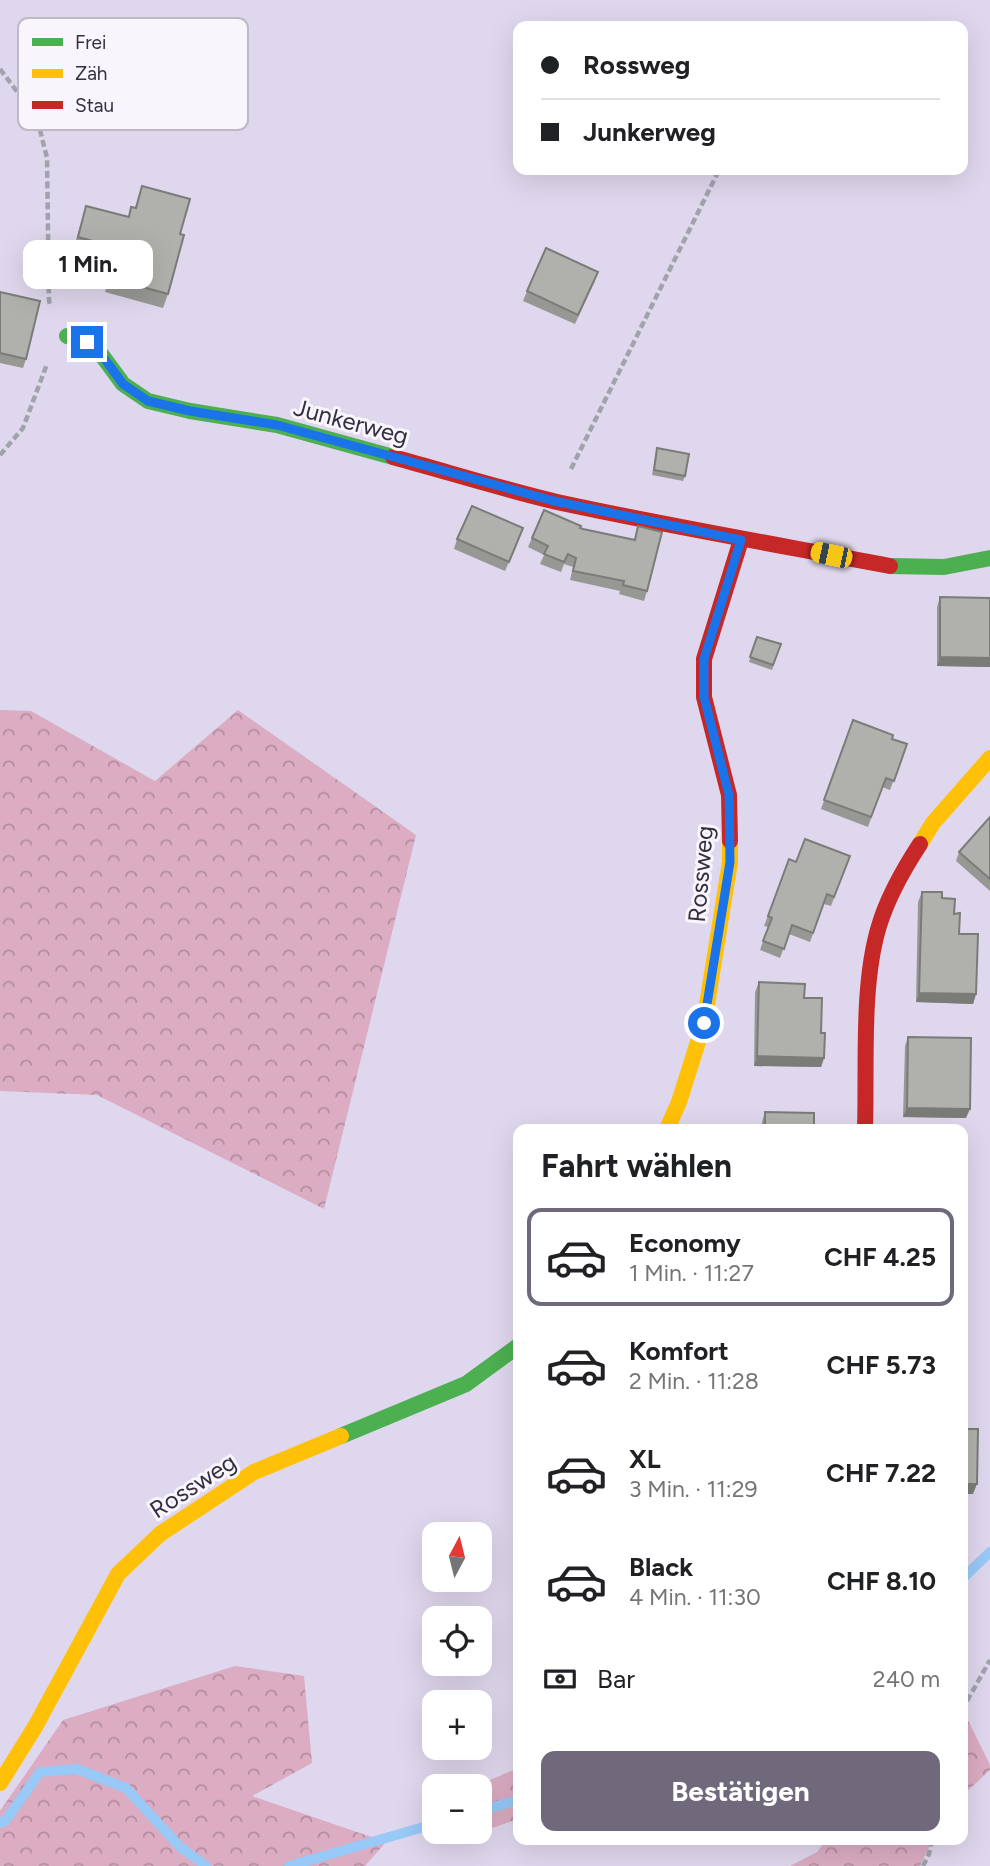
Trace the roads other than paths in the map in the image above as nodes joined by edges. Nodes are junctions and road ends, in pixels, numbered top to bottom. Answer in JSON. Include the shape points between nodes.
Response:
{"nodes":[{"id":1,"x":67,"y":336,"type":"road end"},
{"id":2,"x":741,"y":540,"type":"junction"},
{"id":3,"x":990,"y":558,"type":"edge"},
{"id":4,"x":990,"y":758,"type":"edge"},
{"id":5,"x":669,"y":1124,"type":"edge"},
{"id":6,"x":865,"y":1124,"type":"edge"},
{"id":7,"x":513,"y":1350,"type":"edge"},
{"id":8,"x":0,"y":1783,"type":"edge"}],
"edges":[{"from":1,"to":2,"type":"street","name":"Junkerweg","via":[[98,350],[123,384],[148,401],[277,425],[554,501]]},
{"from":2,"to":3,"type":"street","name":"Junkerweg","via":[[900,568],[944,568]]},
{"from":2,"to":5,"type":"street","name":"Rossweg","via":[[704,659],[704,697],[729,795],[730,862],[704,1023]]},
{"from":4,"to":6,"type":"street","via":[[933,823],[897,880],[879,926],[869,973]]},
{"from":7,"to":8,"type":"street","name":"Rossweg","via":[[466,1384],[254,1472],[160,1534],[118,1574]]}]}
